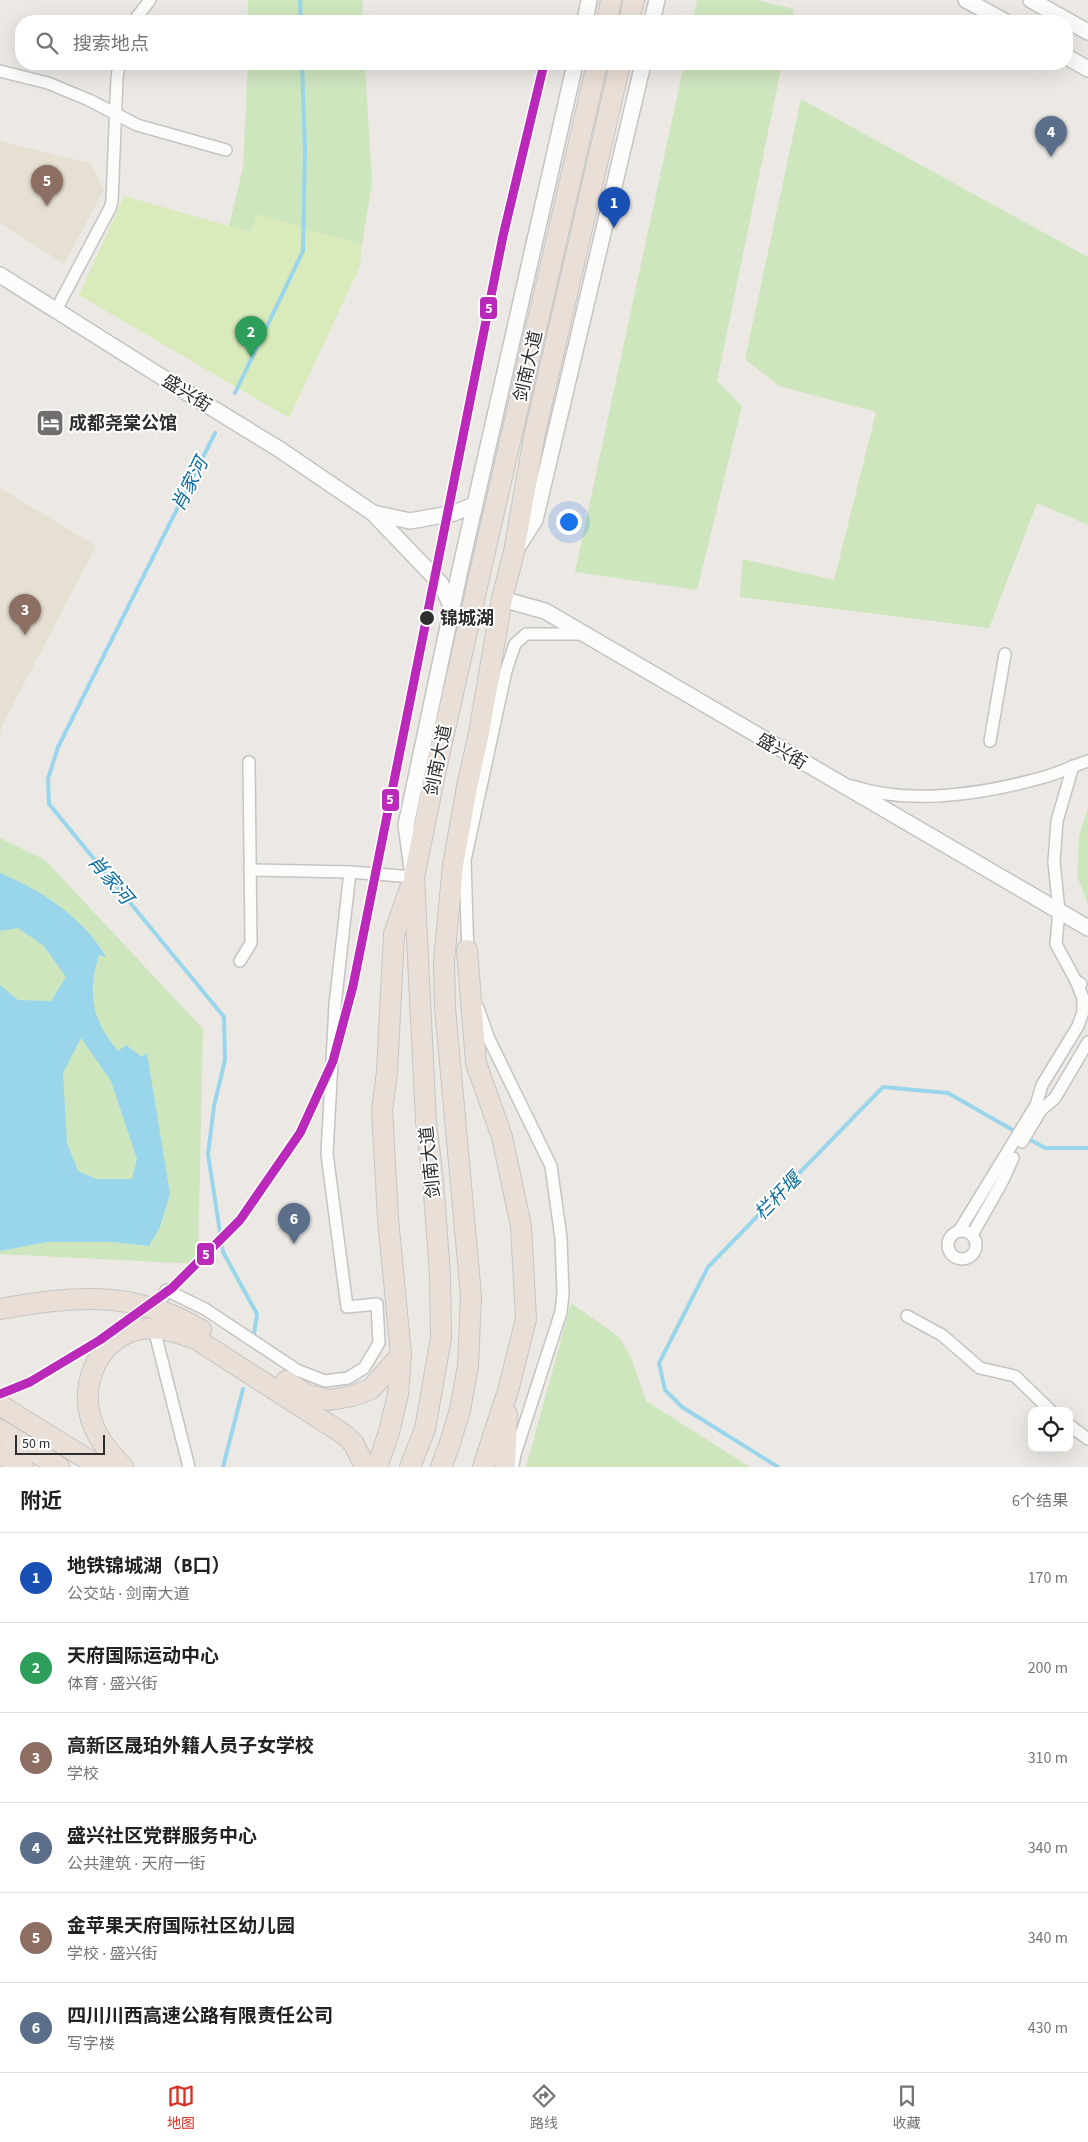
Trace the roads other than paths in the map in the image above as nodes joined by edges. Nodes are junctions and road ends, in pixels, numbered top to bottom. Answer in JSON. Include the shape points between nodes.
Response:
{"nodes":[{"id":1,"x":150,"y":0,"type":"edge"},
{"id":2,"x":589,"y":0,"type":"edge"},
{"id":3,"x":612,"y":0,"type":"edge"},
{"id":4,"x":634,"y":0,"type":"edge"},
{"id":5,"x":657,"y":0,"type":"edge"},
{"id":6,"x":966,"y":0,"type":"edge"},
{"id":7,"x":1031,"y":0,"type":"edge"},
{"id":8,"x":139,"y":15,"type":"edge"},
{"id":9,"x":585,"y":15,"type":"edge"},
{"id":10,"x":608,"y":15,"type":"edge"},
{"id":11,"x":630,"y":15,"type":"edge"},
{"id":12,"x":653,"y":15,"type":"edge"},
{"id":13,"x":993,"y":15,"type":"edge"},
{"id":14,"x":1058,"y":15,"type":"edge"},
{"id":15,"x":1073,"y":24,"type":"edge"},
{"id":16,"x":1088,"y":32,"type":"edge"},
{"id":17,"x":1073,"y":60,"type":"edge"},
{"id":18,"x":1088,"y":69,"type":"edge"},
{"id":19,"x":119,"y":70,"type":"edge"},
{"id":20,"x":574,"y":70,"type":"edge"},
{"id":21,"x":596,"y":70,"type":"edge"},
{"id":22,"x":619,"y":70,"type":"edge"},
{"id":23,"x":642,"y":70,"type":"edge"},
{"id":24,"x":0,"y":72,"type":"edge"},
{"id":25,"x":116,"y":114,"type":"junction"},
{"id":26,"x":226,"y":150,"type":"dead end"},
{"id":27,"x":0,"y":276,"type":"edge"},
{"id":28,"x":56,"y":310,"type":"junction"},
{"id":29,"x":474,"y":505,"type":"junction"},
{"id":30,"x":373,"y":512,"type":"junction"},
{"id":31,"x":514,"y":552,"type":"junction"},
{"id":32,"x":502,"y":599,"type":"junction"},
{"id":33,"x":452,"y":608,"type":"junction"},
{"id":34,"x":582,"y":634,"type":"junction"},
{"id":35,"x":1006,"y":654,"type":"dead end"},
{"id":36,"x":990,"y":741,"type":"dead end"},
{"id":37,"x":1088,"y":761,"type":"edge"},
{"id":38,"x":249,"y":762,"type":"dead end"},
{"id":39,"x":1073,"y":766,"type":"junction"},
{"id":40,"x":832,"y":779,"type":"junction"},
{"id":41,"x":250,"y":870,"type":"junction"},
{"id":42,"x":350,"y":872,"type":"junction"},
{"id":43,"x":414,"y":877,"type":"junction"},
{"id":44,"x":1060,"y":911,"type":"junction"},
{"id":45,"x":1088,"y":928,"type":"edge"},
{"id":46,"x":467,"y":950,"type":"junction"},
{"id":47,"x":240,"y":961,"type":"dead end"},
{"id":48,"x":1076,"y":981,"type":"junction"},
{"id":49,"x":1088,"y":989,"type":"edge"},
{"id":50,"x":1088,"y":1042,"type":"edge"},
{"id":51,"x":1033,"y":1115,"type":"junction"},
{"id":52,"x":1005,"y":1166,"type":"junction"},
{"id":53,"x":959,"y":1231,"type":"junction"},
{"id":54,"x":972,"y":1235,"type":"junction"},
{"id":55,"x":163,"y":1297,"type":"dead end"},
{"id":56,"x":0,"y":1309,"type":"edge"},
{"id":57,"x":907,"y":1316,"type":"dead end"},
{"id":58,"x":155,"y":1333,"type":"dead end"},
{"id":59,"x":400,"y":1356,"type":"junction"},
{"id":60,"x":508,"y":1392,"type":"junction"},
{"id":61,"x":0,"y":1405,"type":"edge"},
{"id":62,"x":1047,"y":1407,"type":"edge"},
{"id":63,"x":1073,"y":1428,"type":"edge"},
{"id":64,"x":0,"y":1430,"type":"edge"},
{"id":65,"x":1088,"y":1439,"type":"edge"},
{"id":66,"x":0,"y":1453,"type":"edge"},
{"id":67,"x":24,"y":1467,"type":"edge"},
{"id":68,"x":59,"y":1467,"type":"edge"},
{"id":69,"x":100,"y":1467,"type":"edge"},
{"id":70,"x":123,"y":1467,"type":"edge"},
{"id":71,"x":190,"y":1467,"type":"edge"},
{"id":72,"x":365,"y":1467,"type":"edge"},
{"id":73,"x":377,"y":1467,"type":"edge"},
{"id":74,"x":410,"y":1467,"type":"edge"},
{"id":75,"x":441,"y":1467,"type":"edge"},
{"id":76,"x":483,"y":1467,"type":"edge"},
{"id":77,"x":505,"y":1467,"type":"edge"},
{"id":78,"x":513,"y":1467,"type":"edge"}],
"edges":[{"from":1,"to":8,"type":"street"},
{"from":2,"to":9,"type":"main road"},
{"from":3,"to":10,"type":"highway"},
{"from":4,"to":11,"type":"highway"},
{"from":5,"to":12,"type":"main road"},
{"from":6,"to":13,"type":"main road"},
{"from":7,"to":14,"type":"main road"},
{"from":15,"to":16,"type":"main road"},
{"from":17,"to":18,"type":"main road"},
{"from":19,"to":25,"type":"street"},
{"from":20,"to":29,"type":"main road"},
{"from":21,"to":43,"type":"highway","name":"剑南大道","via":[[442,740]]},
{"from":22,"to":31,"type":"highway","name":"剑南大道","via":[[534,437]]},
{"from":23,"to":31,"type":"main road","via":[[535,520]]},
{"from":24,"to":25,"type":"street","via":[[48,83]]},
{"from":25,"to":26,"type":"street","via":[[137,125]]},
{"from":25,"to":28,"type":"street","via":[[110,208]]},
{"from":27,"to":28,"type":"main road","name":"盛兴街"},
{"from":28,"to":30,"type":"main road","name":"盛兴街","via":[[279,449]]},
{"from":29,"to":30,"type":"main road","via":[[410,521]]},
{"from":29,"to":33,"type":"main road"},
{"from":30,"to":33,"type":"main road","via":[[441,584]]},
{"from":31,"to":32,"type":"highway","name":"剑南大道"},
{"from":32,"to":34,"type":"main road","name":"盛兴街","via":[[545,611]]},
{"from":32,"to":75,"type":"highway","name":"剑南大道","via":[[453,865],[444,961],[449,1061],[471,1296],[468,1366],[460,1410]]},
{"from":33,"to":43,"type":"main road","via":[[406,825]]},
{"from":34,"to":40,"type":"main road","name":"盛兴街"},
{"from":34,"to":46,"type":"street","via":[[526,634],[515,644],[506,671],[466,860]]},
{"from":35,"to":36,"type":"street"},
{"from":37,"to":39,"type":"street","name":"盛兴街"},
{"from":38,"to":41,"type":"street"},
{"from":39,"to":40,"type":"street","name":"盛兴街","via":[[1043,778],[985,790],[912,796],[883,794]]},
{"from":39,"to":44,"type":"street","via":[[1055,841]]},
{"from":40,"to":44,"type":"main road"},
{"from":41,"to":42,"type":"street"},
{"from":41,"to":47,"type":"street","via":[[251,943]]},
{"from":42,"to":43,"type":"street"},
{"from":42,"to":55,"type":"street","via":[[335,1005],[327,1154],[346,1307],[377,1304],[379,1343],[364,1368],[348,1378],[325,1381],[297,1370],[205,1309],[166,1290]]},
{"from":43,"to":59,"type":"highway","via":[[394,934],[382,1110]]},
{"from":43,"to":74,"type":"highway","name":"剑南大道","via":[[426,1122],[440,1275],[441,1338],[426,1429]]},
{"from":44,"to":45,"type":"main road"},
{"from":44,"to":48,"type":"street","via":[[1056,944]]},
{"from":46,"to":60,"type":"highway","via":[[476,1063],[502,1137],[521,1226],[526,1320]]},
{"from":46,"to":78,"type":"street","via":[[474,996],[489,1040],[551,1166],[562,1238],[563,1294],[560,1312]]},
{"from":48,"to":49,"type":"street"},
{"from":48,"to":51,"type":"street","via":[[1083,998],[1083,1012],[1042,1086]]},
{"from":50,"to":51,"type":"street","via":[[1055,1098]]},
{"from":51,"to":52,"type":"street"},
{"from":52,"to":53,"type":"street","via":[[988,1182]]},
{"from":52,"to":54,"type":"street","via":[[1002,1182]]},
{"from":53,"to":54,"type":"street"},
{"from":53,"to":54,"type":"street","via":[[947,1244],[949,1253],[956,1258],[966,1259],[974,1253],[976,1244]]},
{"from":56,"to":59,"type":"highway","via":[[84,1298],[118,1300],[167,1313],[198,1328],[307,1394],[330,1400],[370,1389]]},
{"from":57,"to":62,"type":"street","via":[[942,1335],[980,1368],[1015,1376]]},
{"from":58,"to":71,"type":"street"},
{"from":59,"to":73,"type":"highway","via":[[398,1394]]},
{"from":60,"to":76,"type":"highway"},
{"from":60,"to":77,"type":"highway"},
{"from":61,"to":69,"type":"highway"},
{"from":63,"to":65,"type":"street"},
{"from":64,"to":68,"type":"highway"},
{"from":66,"to":67,"type":"highway"},
{"from":70,"to":72,"type":"highway","via":[[106,1448],[94,1427],[88,1403],[90,1375],[98,1359],[115,1341],[133,1331],[154,1328],[196,1340],[345,1435],[354,1444]]}]}
